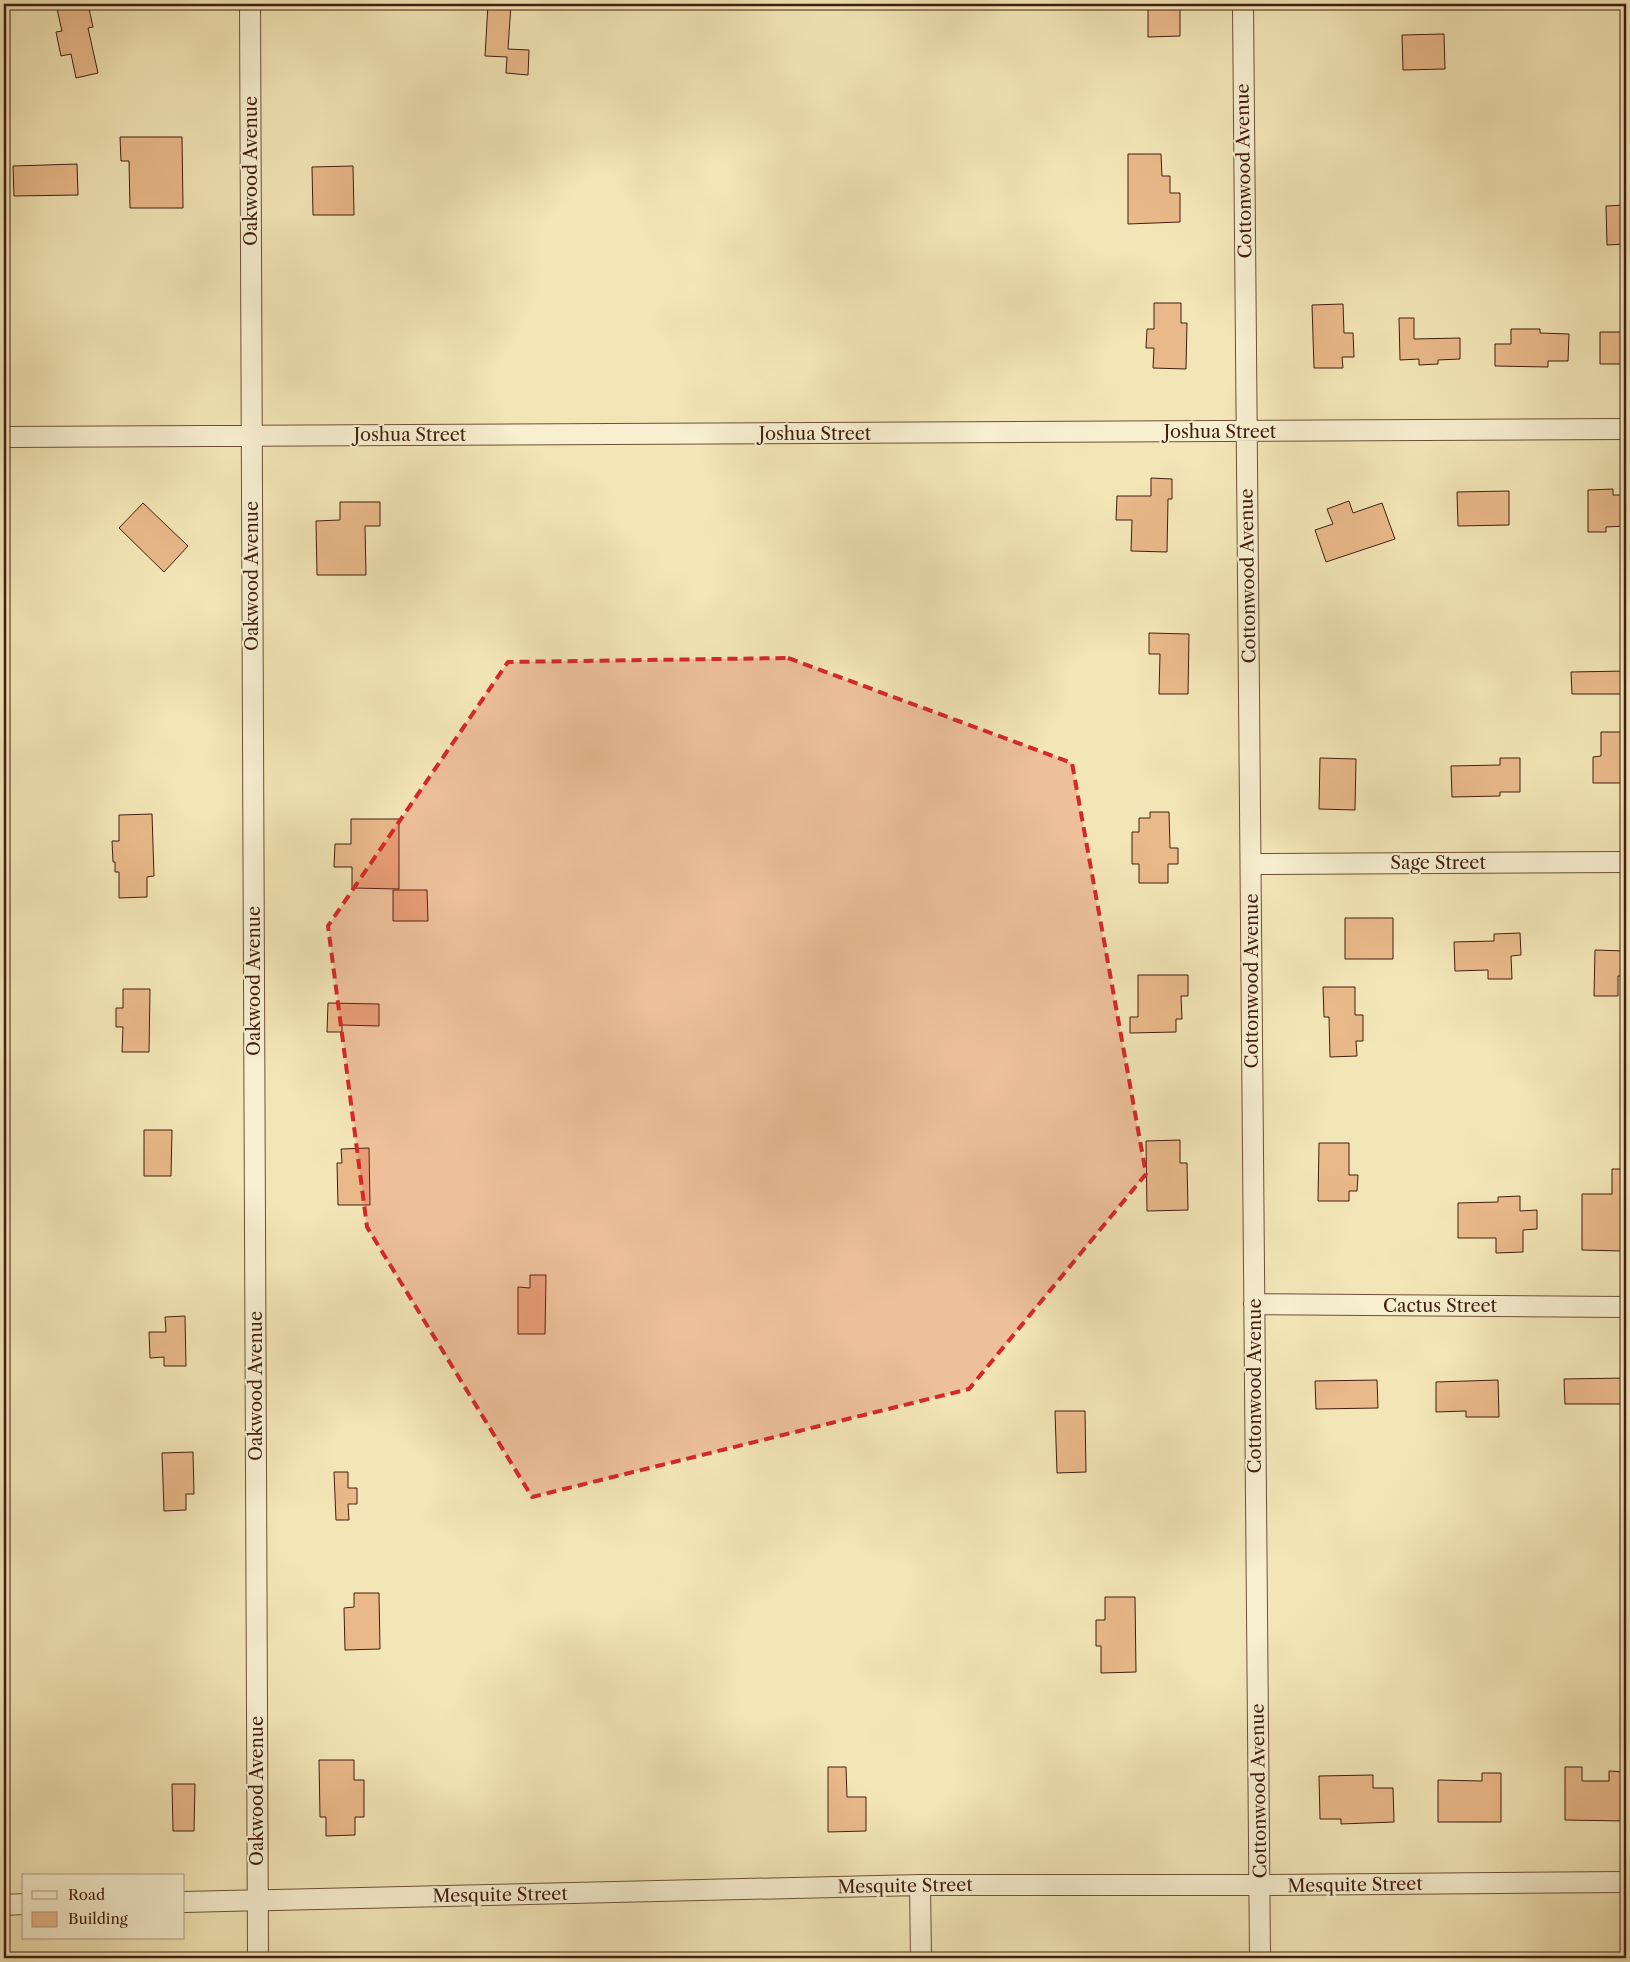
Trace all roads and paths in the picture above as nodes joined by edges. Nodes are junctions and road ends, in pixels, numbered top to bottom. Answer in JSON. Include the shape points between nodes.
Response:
{"nodes":[{"id":1,"x":250,"y":4,"type":"edge"},
{"id":2,"x":1243,"y":4,"type":"edge"},
{"id":3,"x":1626,"y":429,"type":"edge"},
{"id":4,"x":1247,"y":432,"type":"junction"},
{"id":5,"x":252,"y":436,"type":"junction"},
{"id":6,"x":4,"y":437,"type":"edge"},
{"id":7,"x":1626,"y":862,"type":"edge"},
{"id":8,"x":1250,"y":864,"type":"junction"},
{"id":9,"x":1254,"y":1304,"type":"junction"},
{"id":10,"x":1626,"y":1307,"type":"edge"},
{"id":11,"x":1626,"y":1882,"type":"edge"},
{"id":12,"x":920,"y":1885,"type":"junction"},
{"id":13,"x":1259,"y":1885,"type":"junction"},
{"id":14,"x":258,"y":1900,"type":"junction"},
{"id":15,"x":185,"y":1902,"type":"edge"},
{"id":16,"x":22,"y":1904,"type":"edge"},
{"id":17,"x":4,"y":1905,"type":"edge"},
{"id":18,"x":258,"y":1958,"type":"edge"},
{"id":19,"x":921,"y":1958,"type":"edge"},
{"id":20,"x":1260,"y":1958,"type":"edge"}],
"edges":[{"from":1,"to":5,"type":"street","name":"Oakwood Avenue"},
{"from":2,"to":4,"type":"street","name":"Cottonwood Avenue"},
{"from":3,"to":4,"type":"street","name":"Joshua Street"},
{"from":4,"to":5,"type":"street","name":"Joshua Street"},
{"from":4,"to":8,"type":"street","name":"Cottonwood Avenue"},
{"from":5,"to":6,"type":"street","name":"Joshua Street"},
{"from":5,"to":14,"type":"street","name":"Oakwood Avenue"},
{"from":7,"to":8,"type":"street","name":"Sage Street"},
{"from":8,"to":9,"type":"street","name":"Cottonwood Avenue"},
{"from":9,"to":10,"type":"street","name":"Cactus Street"},
{"from":9,"to":13,"type":"street","name":"Cottonwood Avenue"},
{"from":11,"to":13,"type":"street","name":"Mesquite Street"},
{"from":12,"to":13,"type":"street","name":"Mesquite Street"},
{"from":12,"to":14,"type":"street","name":"Mesquite Street"},
{"from":12,"to":19,"type":"street"},
{"from":13,"to":20,"type":"street","name":"Cottonwood Avenue"},
{"from":14,"to":15,"type":"street","name":"Mesquite Street"},
{"from":14,"to":18,"type":"street","name":"Oakwood Avenue"},
{"from":16,"to":17,"type":"street"}]}
